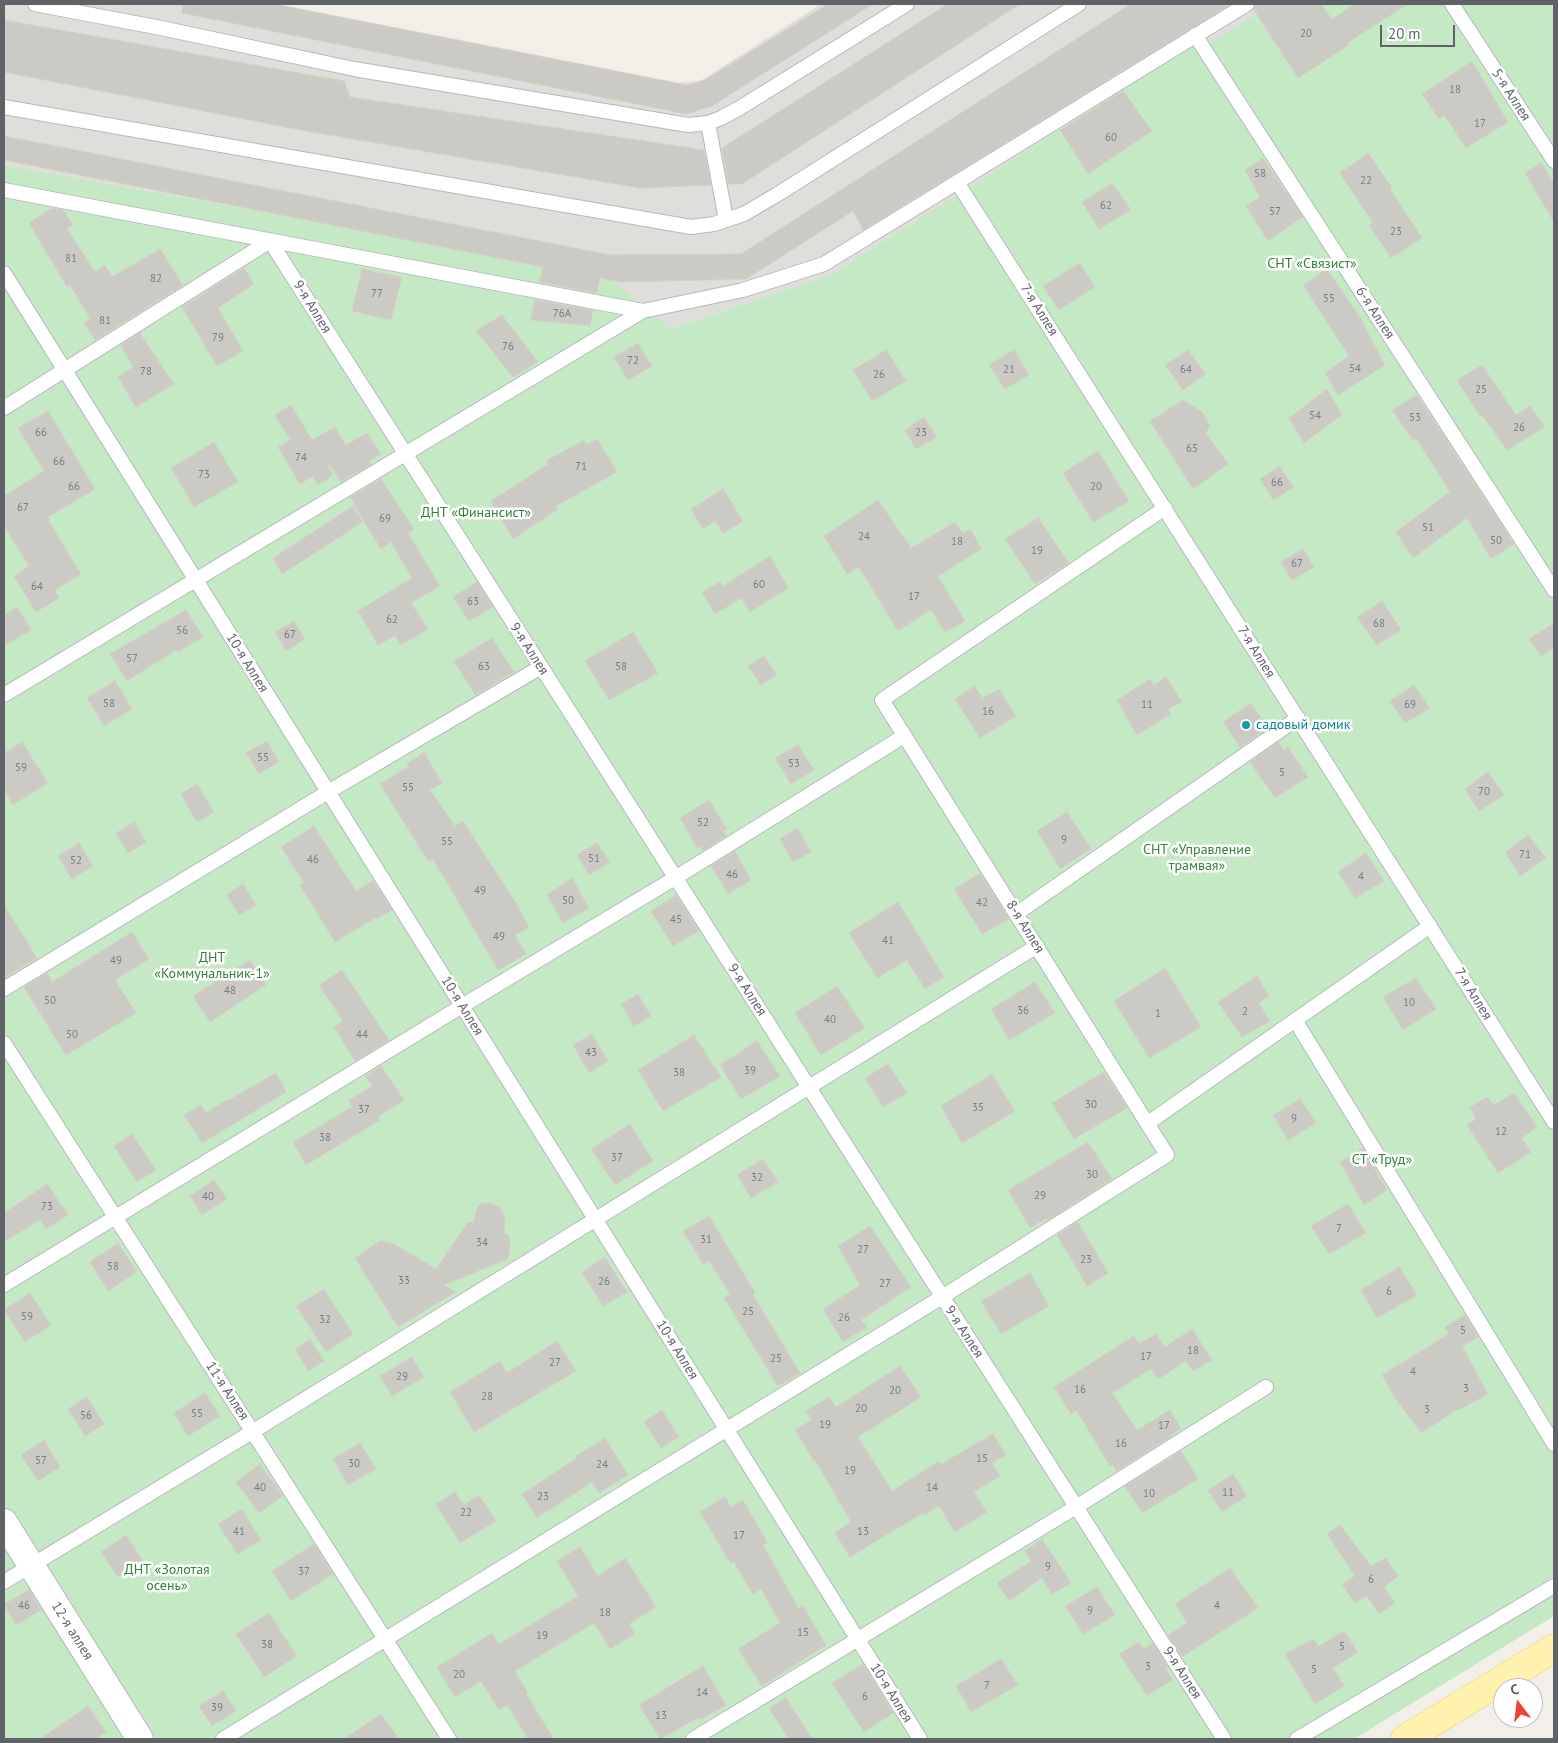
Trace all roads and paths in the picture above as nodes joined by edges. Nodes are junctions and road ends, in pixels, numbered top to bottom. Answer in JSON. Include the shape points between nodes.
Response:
{"nodes":[{"id":1,"x":35,"y":4,"type":"edge"},
{"id":2,"x":908,"y":4,"type":"edge"},
{"id":3,"x":1079,"y":4,"type":"edge"},
{"id":4,"x":1247,"y":4,"type":"edge"},
{"id":5,"x":1452,"y":4,"type":"edge"},
{"id":6,"x":1195,"y":35,"type":"junction"},
{"id":7,"x":4,"y":107,"type":"edge"},
{"id":8,"x":708,"y":123,"type":"junction"},
{"id":9,"x":1554,"y":161,"type":"edge"},
{"id":10,"x":957,"y":182,"type":"junction"},
{"id":11,"x":4,"y":190,"type":"edge"},
{"id":12,"x":726,"y":220,"type":"junction"},
{"id":13,"x":270,"y":242,"type":"junction"},
{"id":14,"x":4,"y":273,"type":"edge"},
{"id":15,"x":643,"y":312,"type":"junction"},
{"id":16,"x":64,"y":370,"type":"junction"},
{"id":17,"x":4,"y":408,"type":"edge"},
{"id":18,"x":405,"y":454,"type":"junction"},
{"id":19,"x":1165,"y":508,"type":"junction"},
{"id":20,"x":196,"y":580,"type":"junction"},
{"id":21,"x":1554,"y":590,"type":"edge"},
{"id":22,"x":541,"y":667,"type":"junction"},
{"id":23,"x":4,"y":695,"type":"edge"},
{"id":24,"x":1298,"y":718,"type":"junction"},
{"id":25,"x":904,"y":736,"type":"junction"},
{"id":26,"x":328,"y":792,"type":"junction"},
{"id":27,"x":675,"y":878,"type":"junction"},
{"id":28,"x":1016,"y":914,"type":"junction"},
{"id":29,"x":1430,"y":926,"type":"junction"},
{"id":30,"x":1036,"y":946,"type":"junction"},
{"id":31,"x":4,"y":990,"type":"edge"},
{"id":32,"x":462,"y":1006,"type":"junction"},
{"id":33,"x":1295,"y":1020,"type":"junction"},
{"id":34,"x":4,"y":1043,"type":"edge"},
{"id":35,"x":809,"y":1087,"type":"junction"},
{"id":36,"x":1554,"y":1122,"type":"edge"},
{"id":37,"x":1148,"y":1124,"type":"junction"},
{"id":38,"x":115,"y":1217,"type":"junction"},
{"id":39,"x":595,"y":1219,"type":"junction"},
{"id":40,"x":4,"y":1285,"type":"edge"},
{"id":41,"x":942,"y":1297,"type":"junction"},
{"id":42,"x":1266,"y":1387,"type":"dead end"},
{"id":43,"x":727,"y":1430,"type":"junction"},
{"id":44,"x":252,"y":1432,"type":"junction"},
{"id":45,"x":1554,"y":1444,"type":"edge"},
{"id":46,"x":1076,"y":1507,"type":"junction"},
{"id":47,"x":4,"y":1522,"type":"edge"},
{"id":48,"x":31,"y":1565,"type":"junction"},
{"id":49,"x":4,"y":1582,"type":"edge"},
{"id":50,"x":1554,"y":1586,"type":"edge"},
{"id":51,"x":385,"y":1639,"type":"junction"},
{"id":52,"x":858,"y":1639,"type":"junction"},
{"id":53,"x":1554,"y":1648,"type":"edge"},
{"id":54,"x":140,"y":1739,"type":"edge"},
{"id":55,"x":222,"y":1739,"type":"edge"},
{"id":56,"x":450,"y":1739,"type":"edge"},
{"id":57,"x":693,"y":1739,"type":"edge"},
{"id":58,"x":920,"y":1739,"type":"edge"},
{"id":59,"x":1224,"y":1739,"type":"edge"},
{"id":60,"x":1297,"y":1739,"type":"edge"},
{"id":61,"x":1405,"y":1739,"type":"edge"}],
"edges":[{"from":1,"to":8,"type":"lane","via":[[354,69],[688,125]]},
{"from":2,"to":8,"type":"lane","via":[[738,109]]},
{"from":3,"to":12,"type":"lane","via":[[778,194],[744,214]]},
{"from":4,"to":6,"type":"lane"},
{"from":5,"to":9,"type":"lane","name":"5-я Аллея"},
{"from":6,"to":10,"type":"lane"},
{"from":6,"to":21,"type":"lane","name":"6-я Аллея"},
{"from":7,"to":12,"type":"lane","via":[[691,226]]},
{"from":8,"to":12,"type":"lane"},
{"from":10,"to":15,"type":"lane","via":[[824,264],[743,290]]},
{"from":10,"to":19,"type":"lane","name":"7-я Аллея"},
{"from":11,"to":13,"type":"lane"},
{"from":13,"to":15,"type":"lane"},
{"from":13,"to":16,"type":"lane"},
{"from":13,"to":18,"type":"lane","name":"9-я Аллея"},
{"from":14,"to":16,"type":"lane","name":"10-я Аллея"},
{"from":15,"to":18,"type":"lane"},
{"from":16,"to":17,"type":"lane"},
{"from":16,"to":20,"type":"lane","name":"10-я Аллея"},
{"from":18,"to":20,"type":"lane"},
{"from":18,"to":22,"type":"lane","name":"9-я Аллея"},
{"from":19,"to":24,"type":"lane","name":"7-я Аллея"},
{"from":19,"to":25,"type":"lane","name":"8-я Аллея","via":[[882,700]]},
{"from":20,"to":23,"type":"lane"},
{"from":20,"to":26,"type":"lane","name":"10-я Аллея"},
{"from":22,"to":26,"type":"lane"},
{"from":22,"to":27,"type":"lane","name":"9-я Аллея"},
{"from":24,"to":28,"type":"lane"},
{"from":24,"to":29,"type":"lane","name":"7-я Аллея"},
{"from":25,"to":27,"type":"lane"},
{"from":25,"to":28,"type":"lane","name":"8-я Аллея"},
{"from":26,"to":31,"type":"lane"},
{"from":26,"to":32,"type":"lane","name":"10-я Аллея"},
{"from":27,"to":32,"type":"lane"},
{"from":27,"to":35,"type":"lane","name":"9-я Аллея"},
{"from":28,"to":30,"type":"lane","name":"8-я Аллея"},
{"from":29,"to":33,"type":"lane"},
{"from":29,"to":36,"type":"lane","name":"7-я Аллея"},
{"from":30,"to":35,"type":"lane"},
{"from":30,"to":37,"type":"lane","name":"8-я Аллея"},
{"from":32,"to":38,"type":"lane"},
{"from":32,"to":39,"type":"lane","name":"10-я Аллея"},
{"from":33,"to":37,"type":"lane"},
{"from":33,"to":45,"type":"lane"},
{"from":34,"to":38,"type":"lane","name":"11-я Аллея"},
{"from":35,"to":39,"type":"lane"},
{"from":35,"to":41,"type":"lane","name":"9-я Аллея"},
{"from":37,"to":41,"type":"lane","name":"8-я Аллея","via":[[1167,1154]]},
{"from":38,"to":40,"type":"lane"},
{"from":38,"to":44,"type":"lane","name":"11-я Аллея"},
{"from":39,"to":43,"type":"lane","name":"10-я Аллея"},
{"from":39,"to":44,"type":"lane"},
{"from":41,"to":43,"type":"lane"},
{"from":41,"to":46,"type":"lane","name":"9-я Аллея"},
{"from":42,"to":46,"type":"lane"},
{"from":43,"to":51,"type":"lane"},
{"from":43,"to":52,"type":"lane","name":"10-я Аллея"},
{"from":44,"to":48,"type":"lane"},
{"from":44,"to":51,"type":"lane","name":"11-я Аллея"},
{"from":46,"to":52,"type":"lane"},
{"from":46,"to":59,"type":"lane","name":"9-я Аллея"},
{"from":47,"to":48,"type":"street","name":"12-я аллея"},
{"from":48,"to":49,"type":"lane"},
{"from":48,"to":54,"type":"street","name":"12-я аллея"},
{"from":50,"to":60,"type":"lane"},
{"from":51,"to":55,"type":"lane"},
{"from":51,"to":56,"type":"lane","name":"11-я Аллея"},
{"from":52,"to":57,"type":"lane"},
{"from":52,"to":58,"type":"lane","name":"10-я Аллея"},
{"from":53,"to":61,"type":"main road"}]}
